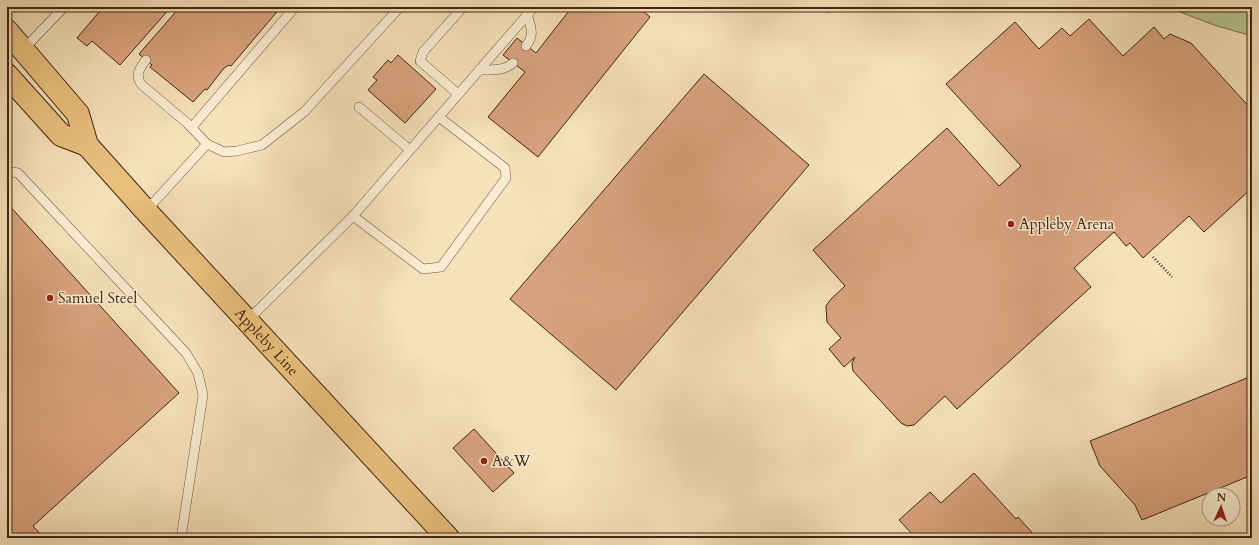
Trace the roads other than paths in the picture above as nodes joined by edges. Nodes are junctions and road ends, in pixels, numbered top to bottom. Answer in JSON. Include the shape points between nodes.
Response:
{"nodes":[{"id":1,"x":64,"y":7,"type":"edge"},
{"id":2,"x":296,"y":7,"type":"edge"},
{"id":3,"x":400,"y":7,"type":"edge"},
{"id":4,"x":463,"y":7,"type":"edge"},
{"id":5,"x":531,"y":11,"type":"edge"},
{"id":6,"x":7,"y":31,"type":"edge"},
{"id":7,"x":526,"y":46,"type":"dead end"},
{"id":8,"x":23,"y":50,"type":"junction"},
{"id":9,"x":146,"y":60,"type":"dead end"},
{"id":10,"x":513,"y":63,"type":"dead end"},
{"id":11,"x":479,"y":70,"type":"junction"},
{"id":12,"x":7,"y":75,"type":"edge"},
{"id":13,"x":458,"y":94,"type":"junction"},
{"id":14,"x":359,"y":107,"type":"dead end"},
{"id":15,"x":439,"y":117,"type":"junction"},
{"id":16,"x":192,"y":127,"type":"junction"},
{"id":17,"x":207,"y":144,"type":"junction"},
{"id":18,"x":87,"y":145,"type":"junction"},
{"id":19,"x":410,"y":150,"type":"junction"},
{"id":20,"x":7,"y":171,"type":"edge"},
{"id":21,"x":146,"y":211,"type":"junction"},
{"id":22,"x":354,"y":216,"type":"junction"},
{"id":23,"x":248,"y":320,"type":"junction"},
{"id":24,"x":181,"y":538,"type":"edge"},
{"id":25,"x":448,"y":538,"type":"edge"}],
"edges":[{"from":1,"to":8,"type":"lane"},
{"from":2,"to":16,"type":"lane"},
{"from":3,"to":17,"type":"lane","via":[[304,112],[262,145],[224,152]]},
{"from":4,"to":13,"type":"lane","via":[[423,52],[420,61]]},
{"from":5,"to":7,"type":"lane","via":[[532,38]]},
{"from":5,"to":11,"type":"lane"},
{"from":6,"to":8,"type":"main road","name":"Appleby Line"},
{"from":8,"to":18,"type":"main road","name":"Appleby Line","via":[[78,114]]},
{"from":9,"to":16,"type":"lane","via":[[139,70],[139,82]]},
{"from":10,"to":11,"type":"lane","via":[[509,67],[496,70]]},
{"from":11,"to":13,"type":"lane"},
{"from":12,"to":18,"type":"main road","name":"Appleby Line","via":[[61,135]]},
{"from":13,"to":15,"type":"lane"},
{"from":14,"to":19,"type":"lane"},
{"from":15,"to":19,"type":"lane"},
{"from":15,"to":22,"type":"lane","via":[[506,168],[506,178],[441,267],[423,268]]},
{"from":16,"to":17,"type":"lane"},
{"from":17,"to":21,"type":"lane"},
{"from":18,"to":21,"type":"main road","name":"Appleby Line"},
{"from":19,"to":22,"type":"lane"},
{"from":20,"to":24,"type":"lane","via":[[18,172],[186,353],[198,373],[203,395]]},
{"from":21,"to":23,"type":"main road","name":"Appleby Line"},
{"from":22,"to":23,"type":"lane"},
{"from":23,"to":25,"type":"main road","name":"Appleby Line"}]}
